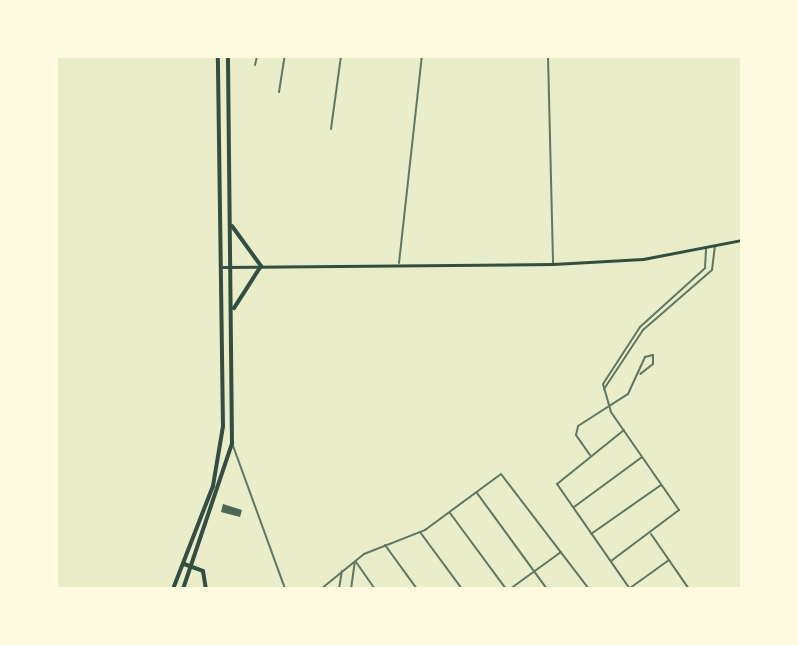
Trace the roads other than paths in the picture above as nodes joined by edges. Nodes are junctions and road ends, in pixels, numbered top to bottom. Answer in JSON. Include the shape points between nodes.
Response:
{"nodes":[{"id":1,"x":218,"y":56,"type":"edge"},
{"id":2,"x":228,"y":56,"type":"edge"},
{"id":3,"x":257,"y":56,"type":"edge"},
{"id":4,"x":285,"y":56,"type":"edge"},
{"id":5,"x":341,"y":56,"type":"edge"},
{"id":6,"x":422,"y":56,"type":"edge"},
{"id":7,"x":548,"y":56,"type":"edge"},
{"id":8,"x":255,"y":65,"type":"dead end"},
{"id":9,"x":279,"y":92,"type":"dead end"},
{"id":10,"x":331,"y":129,"type":"dead end"},
{"id":11,"x":231,"y":222,"type":"junction"},
{"id":12,"x":742,"y":240,"type":"edge"},
{"id":13,"x":715,"y":244,"type":"junction"},
{"id":14,"x":706,"y":247,"type":"junction"},
{"id":15,"x":399,"y":263,"type":"junction"},
{"id":16,"x":553,"y":264,"type":"junction"},
{"id":17,"x":261,"y":266,"type":"junction"},
{"id":18,"x":223,"y":267,"type":"junction"},
{"id":19,"x":231,"y":267,"type":"junction"},
{"id":20,"x":232,"y":314,"type":"junction"},
{"id":21,"x":640,"y":374,"type":"junction"},
{"id":22,"x":603,"y":390,"type":"junction"},
{"id":23,"x":610,"y":404,"type":"junction"},
{"id":24,"x":624,"y":430,"type":"junction"},
{"id":25,"x":232,"y":443,"type":"junction"},
{"id":26,"x":591,"y":456,"type":"junction"},
{"id":27,"x":642,"y":457,"type":"junction"},
{"id":28,"x":662,"y":484,"type":"junction"},
{"id":29,"x":476,"y":492,"type":"junction"},
{"id":30,"x":573,"y":508,"type":"junction"},
{"id":31,"x":450,"y":512,"type":"junction"},
{"id":32,"x":420,"y":532,"type":"junction"},
{"id":33,"x":651,"y":533,"type":"junction"},
{"id":34,"x":591,"y":534,"type":"junction"},
{"id":35,"x":385,"y":545,"type":"junction"},
{"id":36,"x":562,"y":551,"type":"junction"},
{"id":37,"x":670,"y":559,"type":"junction"},
{"id":38,"x":355,"y":561,"type":"junction"},
{"id":39,"x":611,"y":561,"type":"junction"},
{"id":40,"x":184,"y":564,"type":"junction"},
{"id":41,"x":193,"y":566,"type":"junction"},
{"id":42,"x":342,"y":570,"type":"junction"},
{"id":43,"x":534,"y":571,"type":"junction"},
{"id":44,"x":173,"y":589,"type":"edge"},
{"id":45,"x":183,"y":589,"type":"edge"},
{"id":46,"x":206,"y":589,"type":"edge"},
{"id":47,"x":285,"y":589,"type":"edge"},
{"id":48,"x":321,"y":589,"type":"edge"},
{"id":49,"x":339,"y":589,"type":"edge"},
{"id":50,"x":351,"y":589,"type":"edge"},
{"id":51,"x":375,"y":589,"type":"edge"},
{"id":52,"x":417,"y":589,"type":"edge"},
{"id":53,"x":462,"y":589,"type":"edge"},
{"id":54,"x":508,"y":589,"type":"edge"},
{"id":55,"x":547,"y":589,"type":"edge"},
{"id":56,"x":589,"y":589,"type":"edge"},
{"id":57,"x":630,"y":589,"type":"edge"},
{"id":58,"x":689,"y":589,"type":"edge"}],
"edges":[{"from":1,"to":18,"type":"highway"},
{"from":2,"to":11,"type":"highway"},
{"from":3,"to":8,"type":"street"},
{"from":4,"to":9,"type":"street"},
{"from":5,"to":10,"type":"street"},
{"from":6,"to":15,"type":"street"},
{"from":7,"to":16,"type":"street"},
{"from":11,"to":17,"type":"highway","via":[[242,246]]},
{"from":11,"to":19,"type":"highway"},
{"from":12,"to":13,"type":"main road"},
{"from":13,"to":14,"type":"main road"},
{"from":13,"to":22,"type":"street","via":[[712,270],[643,330]]},
{"from":14,"to":16,"type":"main road","via":[[643,259]]},
{"from":14,"to":22,"type":"street","via":[[705,268],[640,327]]},
{"from":15,"to":16,"type":"main road"},
{"from":15,"to":17,"type":"main road"},
{"from":17,"to":19,"type":"main road"},
{"from":17,"to":20,"type":"highway"},
{"from":18,"to":19,"type":"main road"},
{"from":18,"to":40,"type":"highway","via":[[223,426],[213,486]]},
{"from":19,"to":20,"type":"highway"},
{"from":20,"to":25,"type":"highway"},
{"from":21,"to":21,"type":"street","via":[[653,364],[653,355],[645,357]]},
{"from":21,"to":23,"type":"street","via":[[628,394]]},
{"from":22,"to":23,"type":"street"},
{"from":23,"to":24,"type":"street"},
{"from":23,"to":26,"type":"street","via":[[576,429]]},
{"from":24,"to":26,"type":"street"},
{"from":24,"to":27,"type":"street"},
{"from":25,"to":41,"type":"highway"},
{"from":25,"to":47,"type":"street"},
{"from":26,"to":30,"type":"street","via":[[558,481]]},
{"from":27,"to":28,"type":"street"},
{"from":27,"to":30,"type":"street"},
{"from":28,"to":33,"type":"street","via":[[679,510]]},
{"from":28,"to":34,"type":"street"},
{"from":29,"to":31,"type":"street"},
{"from":29,"to":36,"type":"street","via":[[504,474]]},
{"from":29,"to":43,"type":"street"},
{"from":30,"to":34,"type":"street"},
{"from":31,"to":32,"type":"street"},
{"from":31,"to":54,"type":"street"},
{"from":32,"to":35,"type":"street"},
{"from":32,"to":53,"type":"street"},
{"from":33,"to":37,"type":"street"},
{"from":33,"to":39,"type":"street"},
{"from":34,"to":39,"type":"street"},
{"from":35,"to":38,"type":"street"},
{"from":35,"to":52,"type":"street"},
{"from":36,"to":43,"type":"street"},
{"from":36,"to":56,"type":"street"},
{"from":37,"to":57,"type":"street"},
{"from":37,"to":58,"type":"street"},
{"from":38,"to":42,"type":"street"},
{"from":38,"to":50,"type":"street"},
{"from":38,"to":51,"type":"street"},
{"from":39,"to":57,"type":"street"},
{"from":40,"to":41,"type":"highway"},
{"from":40,"to":44,"type":"highway"},
{"from":41,"to":45,"type":"highway"},
{"from":41,"to":46,"type":"highway","via":[[206,576]]},
{"from":42,"to":48,"type":"street"},
{"from":42,"to":49,"type":"street"},
{"from":43,"to":54,"type":"street"},
{"from":43,"to":55,"type":"street"}]}
